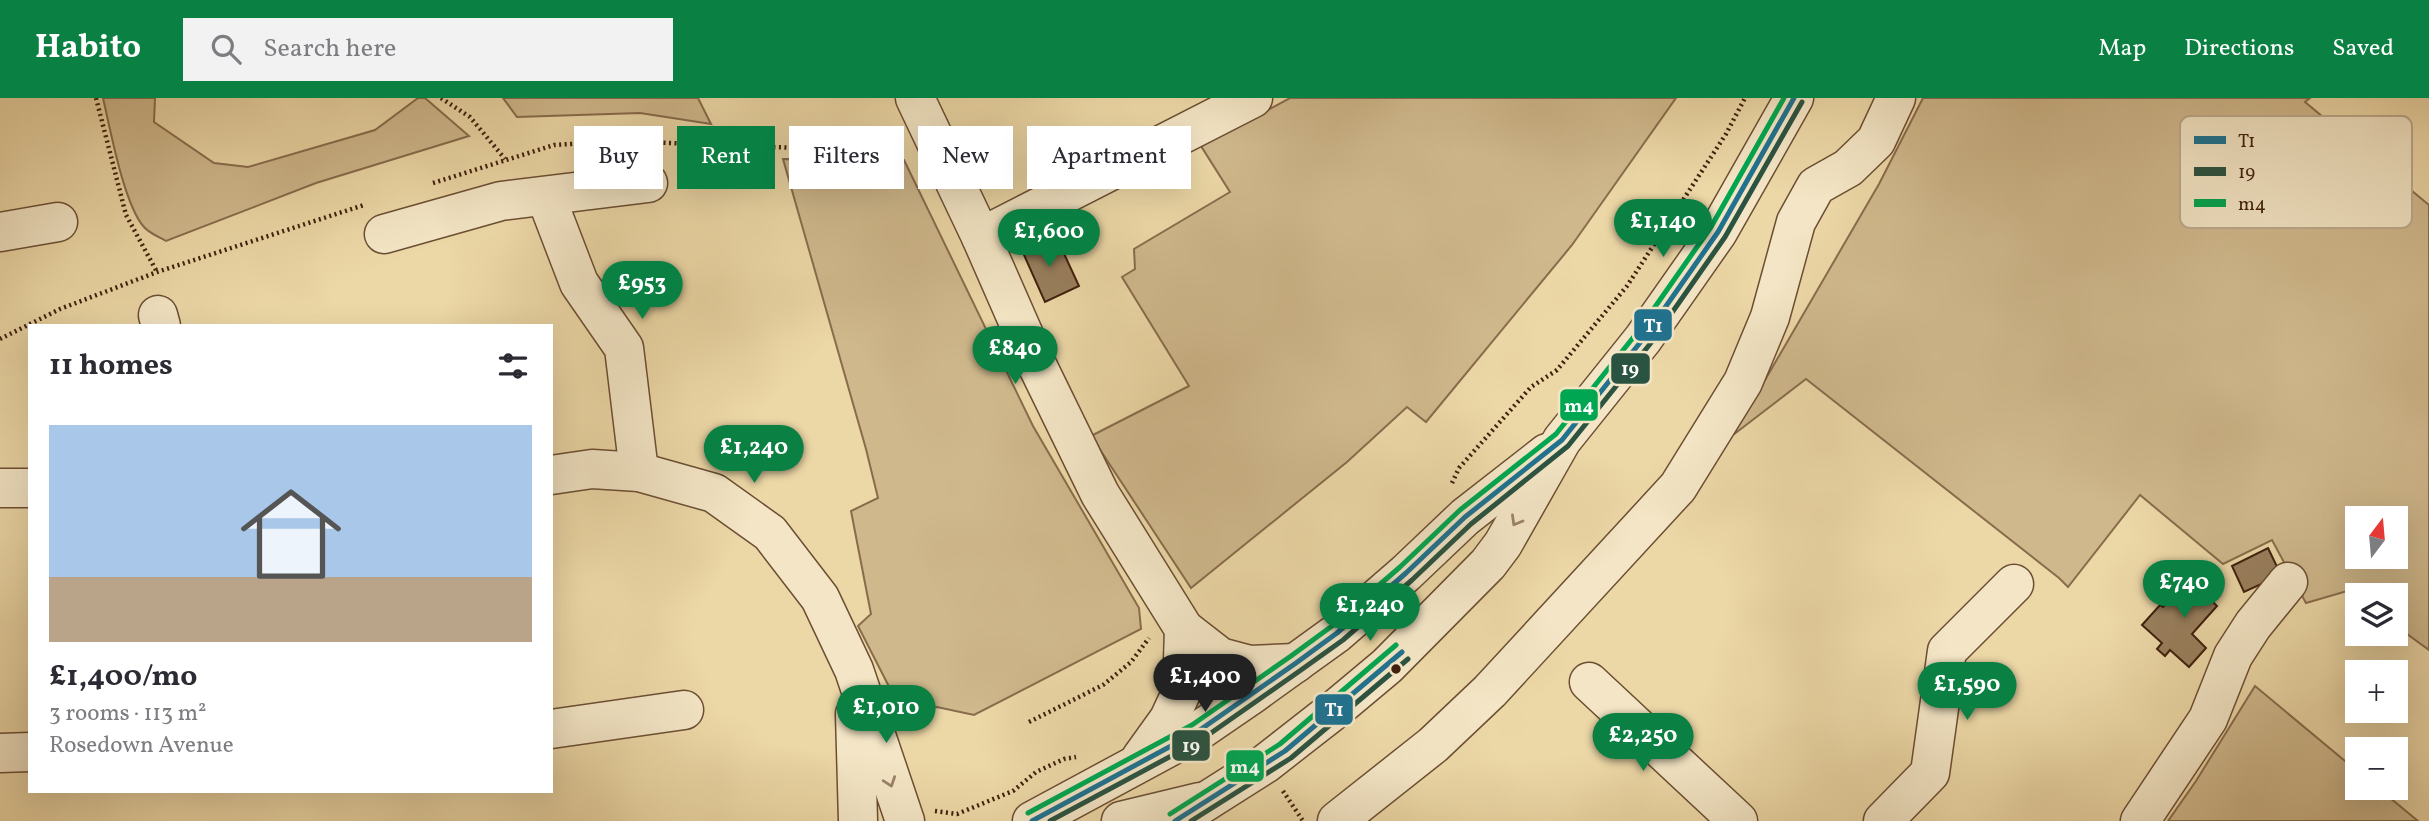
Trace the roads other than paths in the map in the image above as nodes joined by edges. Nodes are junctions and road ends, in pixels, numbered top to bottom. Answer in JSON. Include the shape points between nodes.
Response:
{"nodes":[{"id":1,"x":915,"y":98,"type":"edge"},
{"id":2,"x":1253,"y":98,"type":"edge"},
{"id":3,"x":1794,"y":98,"type":"edge"},
{"id":4,"x":1896,"y":98,"type":"edge"},
{"id":5,"x":604,"y":189,"type":"edge"},
{"id":6,"x":546,"y":197,"type":"junction"},
{"id":7,"x":58,"y":222,"type":"dead end"},
{"id":8,"x":0,"y":232,"type":"edge"},
{"id":9,"x":384,"y":234,"type":"dead end"},
{"id":10,"x":981,"y":237,"type":"junction"},
{"id":11,"x":1562,"y":440,"type":"junction"},
{"id":12,"x":639,"y":472,"type":"junction"},
{"id":13,"x":553,"y":475,"type":"edge"},
{"id":14,"x":0,"y":488,"type":"edge"},
{"id":15,"x":28,"y":488,"type":"edge"},
{"id":16,"x":2288,"y":582,"type":"dead end"},
{"id":17,"x":2014,"y":584,"type":"dead end"},
{"id":18,"x":1177,"y":617,"type":"junction"},
{"id":19,"x":1296,"y":663,"type":"junction"},
{"id":20,"x":853,"y":670,"type":"junction"},
{"id":21,"x":1589,"y":682,"type":"dead end"},
{"id":22,"x":684,"y":709,"type":"dead end"},
{"id":23,"x":553,"y":729,"type":"edge"},
{"id":24,"x":28,"y":752,"type":"edge"},
{"id":25,"x":0,"y":753,"type":"edge"},
{"id":26,"x":1134,"y":768,"type":"junction"},
{"id":27,"x":1209,"y":800,"type":"junction"},
{"id":28,"x":905,"y":820,"type":"edge"},
{"id":29,"x":858,"y":821,"type":"edge"},
{"id":30,"x":1032,"y":821,"type":"edge"},
{"id":31,"x":1121,"y":821,"type":"edge"},
{"id":32,"x":1175,"y":821,"type":"edge"},
{"id":33,"x":1337,"y":821,"type":"edge"},
{"id":34,"x":1738,"y":821,"type":"edge"},
{"id":35,"x":1883,"y":821,"type":"edge"},
{"id":36,"x":2140,"y":821,"type":"edge"}],
"edges":[{"from":1,"to":10,"type":"street"},
{"from":2,"to":10,"type":"street"},
{"from":3,"to":11,"type":"street","via":[[1718,232],[1643,339]]},
{"from":4,"to":33,"type":"street","via":[[1875,141],[1848,168],[1816,186],[1796,222],[1770,317],[1743,382],[1678,486],[1490,691],[1433,745]]},
{"from":5,"to":6,"type":"street"},
{"from":6,"to":9,"type":"street","via":[[501,201]]},
{"from":6,"to":12,"type":"street","via":[[579,283],[625,348]]},
{"from":7,"to":8,"type":"street"},
{"from":10,"to":18,"type":"street","via":[[1100,494]]},
{"from":11,"to":19,"type":"street"},
{"from":11,"to":27,"type":"street","one_way":true,"via":[[1503,544],[1436,619],[1284,751]]},
{"from":12,"to":13,"type":"street","via":[[592,469]]},
{"from":12,"to":20,"type":"street","via":[[714,493],[770,533],[820,598]]},
{"from":14,"to":15,"type":"street"},
{"from":16,"to":36,"type":"street","via":[[2240,645],[2208,719]]},
{"from":17,"to":35,"type":"street","via":[[1947,651],[1930,773]]},
{"from":18,"to":19,"type":"street","via":[[1220,657],[1250,665]]},
{"from":18,"to":26,"type":"street","via":[[1182,691],[1169,719]]},
{"from":19,"to":26,"type":"street","via":[[1197,732]]},
{"from":20,"to":28,"type":"street","one_way":true},
{"from":20,"to":29,"type":"street"},
{"from":21,"to":34,"type":"street"},
{"from":22,"to":23,"type":"street"},
{"from":24,"to":25,"type":"street"},
{"from":26,"to":30,"type":"street"},
{"from":27,"to":31,"type":"street"},
{"from":27,"to":32,"type":"street"}]}
